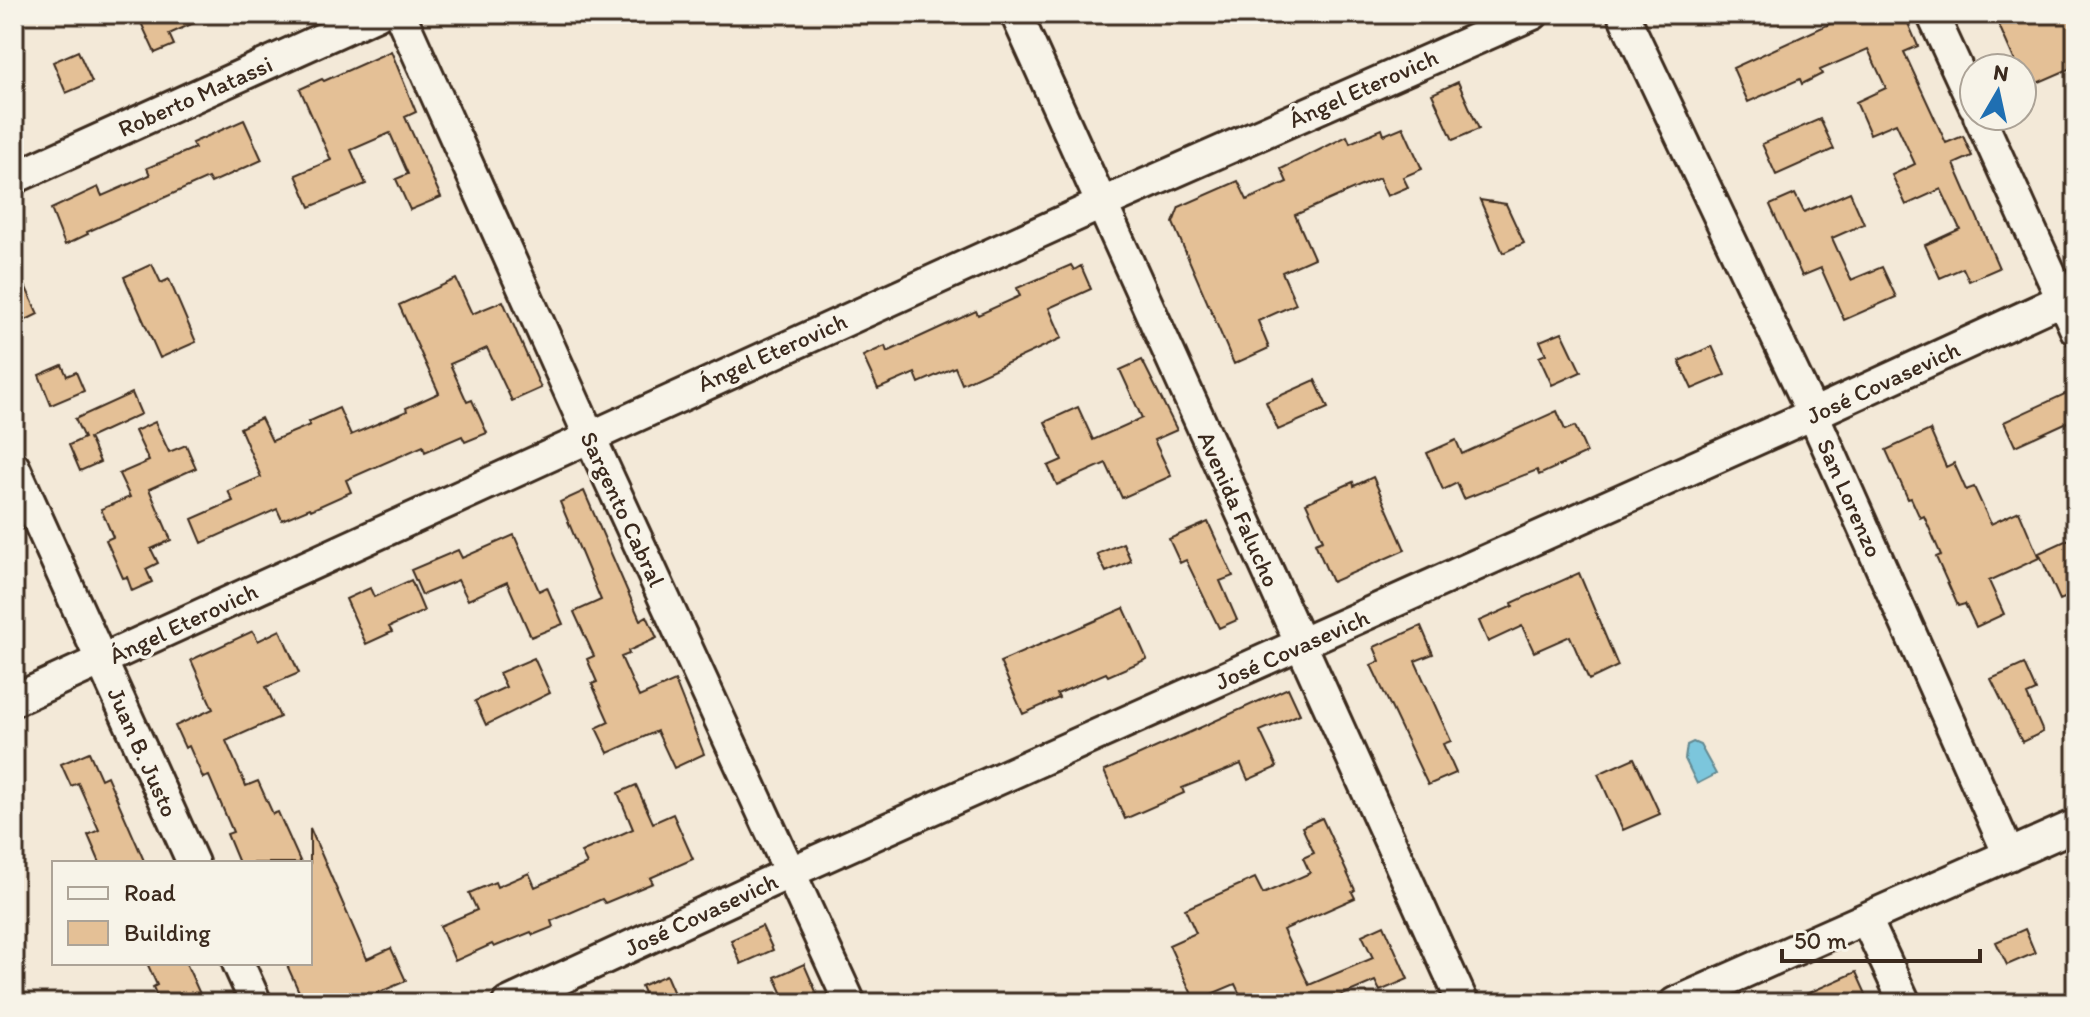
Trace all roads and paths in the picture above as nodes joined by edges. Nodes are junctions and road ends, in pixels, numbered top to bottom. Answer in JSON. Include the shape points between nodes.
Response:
{"nodes":[{"id":1,"x":377,"y":14,"type":"edge"},
{"id":2,"x":400,"y":14,"type":"edge"},
{"id":3,"x":1016,"y":14,"type":"edge"},
{"id":4,"x":1533,"y":14,"type":"edge"},
{"id":5,"x":1623,"y":14,"type":"edge"},
{"id":6,"x":1932,"y":14,"type":"edge"},
{"id":7,"x":1958,"y":70,"type":"edge"},
{"id":8,"x":1987,"y":132,"type":"edge"},
{"id":9,"x":14,"y":178,"type":"edge"},
{"id":10,"x":1101,"y":204,"type":"junction"},
{"id":11,"x":2069,"y":296,"type":"edge"},
{"id":12,"x":2076,"y":330,"type":"edge"},
{"id":13,"x":1813,"y":414,"type":"junction"},
{"id":14,"x":589,"y":435,"type":"junction"},
{"id":15,"x":14,"y":467,"type":"edge"},
{"id":16,"x":1301,"y":645,"type":"junction"},
{"id":17,"x":101,"y":661,"type":"junction"},
{"id":18,"x":14,"y":700,"type":"edge"},
{"id":19,"x":2076,"y":825,"type":"edge"},
{"id":20,"x":2009,"y":855,"type":"junction"},
{"id":21,"x":192,"y":861,"type":"edge"},
{"id":22,"x":791,"y":872,"type":"junction"},
{"id":23,"x":1866,"y":919,"type":"junction"},
{"id":24,"x":239,"y":965,"type":"edge"},
{"id":25,"x":256,"y":1003,"type":"edge"},
{"id":26,"x":508,"y":1003,"type":"edge"},
{"id":27,"x":850,"y":1003,"type":"edge"},
{"id":28,"x":1463,"y":1003,"type":"edge"},
{"id":29,"x":1675,"y":1003,"type":"edge"},
{"id":30,"x":1905,"y":1003,"type":"edge"}],
"edges":[{"from":1,"to":9,"type":"street","name":"Roberto Matassi"},
{"from":2,"to":14,"type":"street","name":"Sargento Cabral"},
{"from":3,"to":10,"type":"street","name":"Avenida Falucho"},
{"from":4,"to":10,"type":"street","name":"Ángel Eterovich"},
{"from":5,"to":13,"type":"street","name":"San Lorenzo"},
{"from":6,"to":7,"type":"street"},
{"from":8,"to":11,"type":"street"},
{"from":10,"to":14,"type":"street","name":"Ángel Eterovich"},
{"from":10,"to":16,"type":"street","name":"Avenida Falucho"},
{"from":11,"to":12,"type":"street"},
{"from":11,"to":13,"type":"street","name":"José Covasevich"},
{"from":13,"to":16,"type":"street","name":"José Covasevich"},
{"from":13,"to":20,"type":"street","name":"San Lorenzo"},
{"from":14,"to":17,"type":"street","name":"Ángel Eterovich"},
{"from":14,"to":22,"type":"street","name":"Sargento Cabral"},
{"from":15,"to":17,"type":"street","name":"Juan B. Justo"},
{"from":16,"to":22,"type":"street","name":"José Covasevich"},
{"from":16,"to":28,"type":"street","name":"Avenida Falucho"},
{"from":17,"to":18,"type":"street","name":"Ángel Eterovich"},
{"from":17,"to":21,"type":"street","name":"Juan B. Justo"},
{"from":19,"to":20,"type":"street"},
{"from":20,"to":23,"type":"street"},
{"from":22,"to":26,"type":"street","name":"José Covasevich"},
{"from":22,"to":27,"type":"street","name":"Sargento Cabral"},
{"from":23,"to":29,"type":"street"},
{"from":23,"to":30,"type":"street"},
{"from":24,"to":25,"type":"street"}]}
